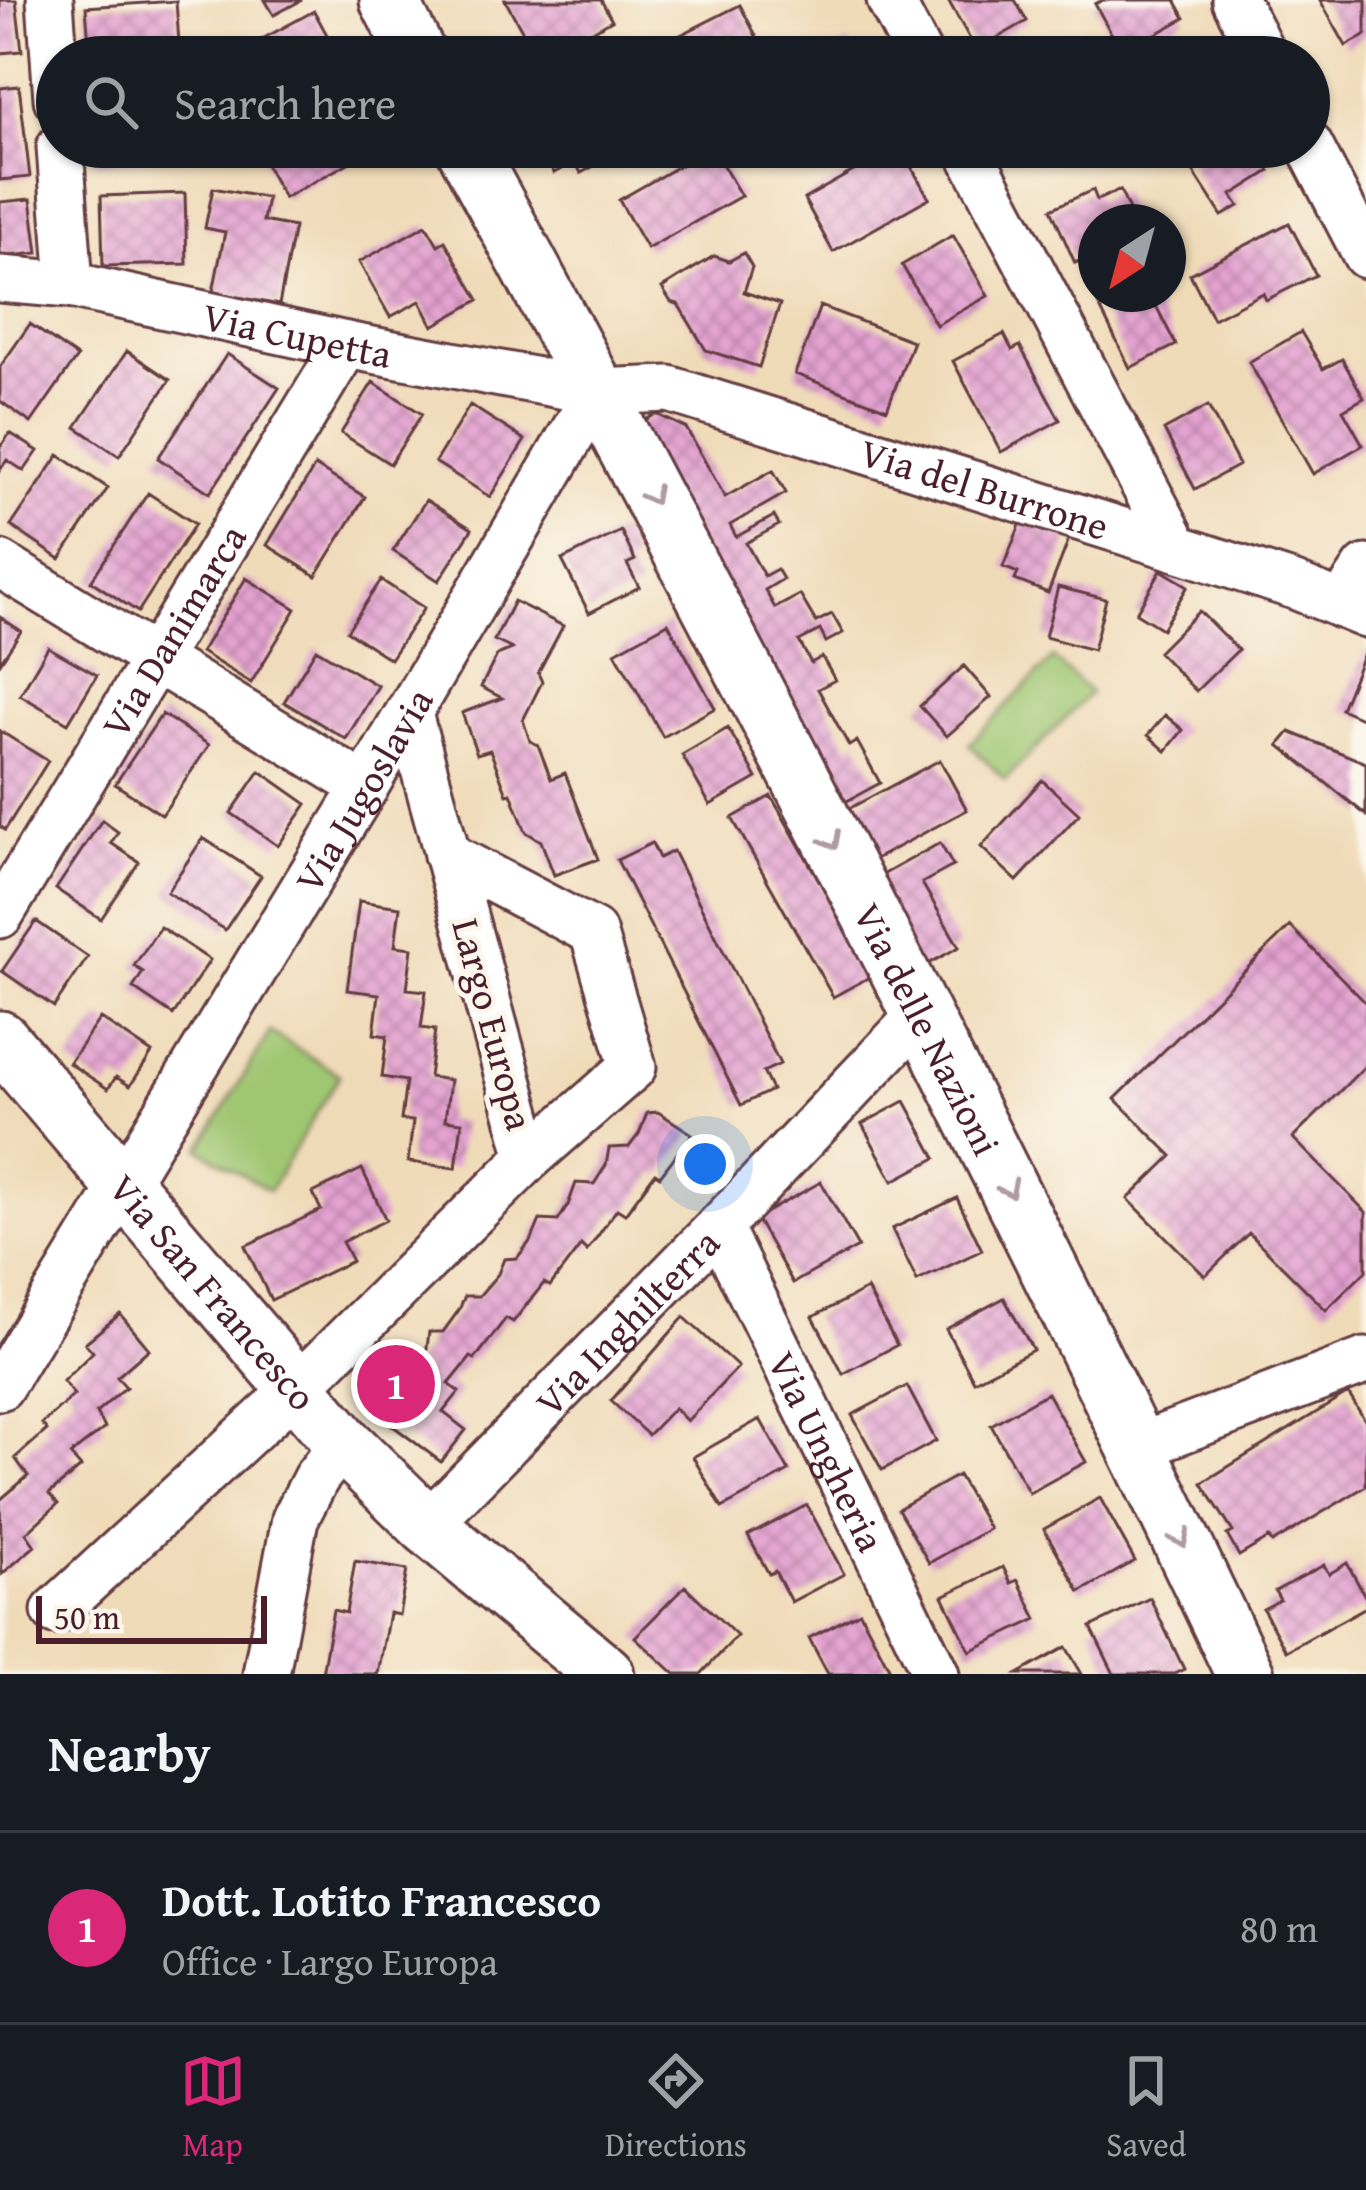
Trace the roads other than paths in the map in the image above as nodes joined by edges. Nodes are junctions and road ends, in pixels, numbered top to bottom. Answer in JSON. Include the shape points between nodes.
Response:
{"nodes":[{"id":1,"x":50,"y":0,"type":"edge"},
{"id":2,"x":388,"y":0,"type":"edge"},
{"id":3,"x":889,"y":0,"type":"edge"},
{"id":4,"x":1235,"y":0,"type":"edge"},
{"id":5,"x":53,"y":36,"type":"edge"},
{"id":6,"x":407,"y":36,"type":"edge"},
{"id":7,"x":909,"y":36,"type":"edge"},
{"id":8,"x":1253,"y":36,"type":"edge"},
{"id":9,"x":62,"y":168,"type":"edge"},
{"id":10,"x":476,"y":168,"type":"edge"},
{"id":11,"x":978,"y":168,"type":"edge"},
{"id":12,"x":1321,"y":168,"type":"edge"},
{"id":13,"x":1366,"y":255,"type":"edge"},
{"id":14,"x":0,"y":279,"type":"edge"},
{"id":15,"x":70,"y":286,"type":"junction"},
{"id":16,"x":346,"y":345,"type":"junction"},
{"id":17,"x":598,"y":392,"type":"junction"},
{"id":18,"x":1177,"y":548,"type":"junction"},
{"id":19,"x":0,"y":565,"type":"edge"},
{"id":20,"x":1366,"y":568,"type":"edge"},
{"id":21,"x":1353,"y":610,"type":"edge"},
{"id":22,"x":155,"y":661,"type":"junction"},
{"id":23,"x":409,"y":714,"type":"junction"},
{"id":24,"x":365,"y":787,"type":"junction"},
{"id":25,"x":447,"y":855,"type":"junction"},
{"id":26,"x":0,"y":914,"type":"edge"},
{"id":27,"x":922,"y":1013,"type":"junction"},
{"id":28,"x":0,"y":1040,"type":"edge"},
{"id":29,"x":530,"y":1156,"type":"junction"},
{"id":30,"x":121,"y":1185,"type":"junction"},
{"id":31,"x":719,"y":1227,"type":"junction"},
{"id":32,"x":1365,"y":1361,"type":"edge"},
{"id":33,"x":0,"y":1387,"type":"edge"},
{"id":34,"x":297,"y":1388,"type":"junction"},
{"id":35,"x":344,"y":1443,"type":"junction"},
{"id":36,"x":1137,"y":1447,"type":"junction"},
{"id":37,"x":427,"y":1525,"type":"junction"},
{"id":38,"x":55,"y":1611,"type":"dead end"},
{"id":39,"x":266,"y":1674,"type":"edge"},
{"id":40,"x":605,"y":1674,"type":"edge"},
{"id":41,"x":936,"y":1674,"type":"edge"},
{"id":42,"x":1245,"y":1674,"type":"edge"}],
"edges":[{"from":1,"to":5,"type":"street"},
{"from":2,"to":6,"type":"main road"},
{"from":3,"to":7,"type":"street"},
{"from":4,"to":8,"type":"street"},
{"from":9,"to":15,"type":"street"},
{"from":10,"to":17,"type":"main road","name":"Via delle Nazioni"},
{"from":11,"to":18,"type":"street"},
{"from":12,"to":13,"type":"street"},
{"from":14,"to":15,"type":"street","name":"Via Cupetta"},
{"from":15,"to":16,"type":"street","name":"Via Cupetta"},
{"from":16,"to":17,"type":"street","name":"Via Cupetta"},
{"from":16,"to":22,"type":"street","name":"Via Danimarca"},
{"from":17,"to":18,"type":"street","name":"Via del Burrone","via":[[669,389]]},
{"from":17,"to":23,"type":"street","name":"Via Jugoslavia"},
{"from":17,"to":27,"type":"main road","name":"Via delle Nazioni","one_way":true},
{"from":18,"to":21,"type":"street","name":"Via del Burrone"},
{"from":19,"to":22,"type":"street"},
{"from":20,"to":21,"type":"street"},
{"from":22,"to":24,"type":"street"},
{"from":22,"to":26,"type":"street","name":"Via Danimarca"},
{"from":23,"to":24,"type":"street","name":"Via Jugoslavia"},
{"from":23,"to":25,"type":"street","name":"Largo Europa"},
{"from":24,"to":30,"type":"street","name":"Via Jugoslavia"},
{"from":25,"to":29,"type":"street","name":"Largo Europa"},
{"from":25,"to":29,"type":"street","via":[[593,932],[633,1067]]},
{"from":27,"to":31,"type":"street","name":"Via Inghilterra"},
{"from":27,"to":36,"type":"main road","name":"Via delle Nazioni","one_way":true},
{"from":28,"to":30,"type":"main road","name":"Via San Francesco"},
{"from":29,"to":34,"type":"street","name":"Largo Europa"},
{"from":30,"to":33,"type":"street","name":"Via Jugoslavia"},
{"from":30,"to":34,"type":"main road","name":"Via San Francesco"},
{"from":31,"to":37,"type":"street","name":"Via Inghilterra"},
{"from":31,"to":41,"type":"street","name":"Via Ungheria"},
{"from":32,"to":36,"type":"street"},
{"from":34,"to":35,"type":"main road","name":"Via San Francesco"},
{"from":34,"to":38,"type":"street","name":"Largo Europa"},
{"from":35,"to":37,"type":"main road","name":"Via San Francesco"},
{"from":35,"to":39,"type":"street","via":[[296,1519]]},
{"from":36,"to":42,"type":"main road","name":"Via delle Nazioni","one_way":true},
{"from":37,"to":40,"type":"main road","name":"Via San Francesco"}]}
